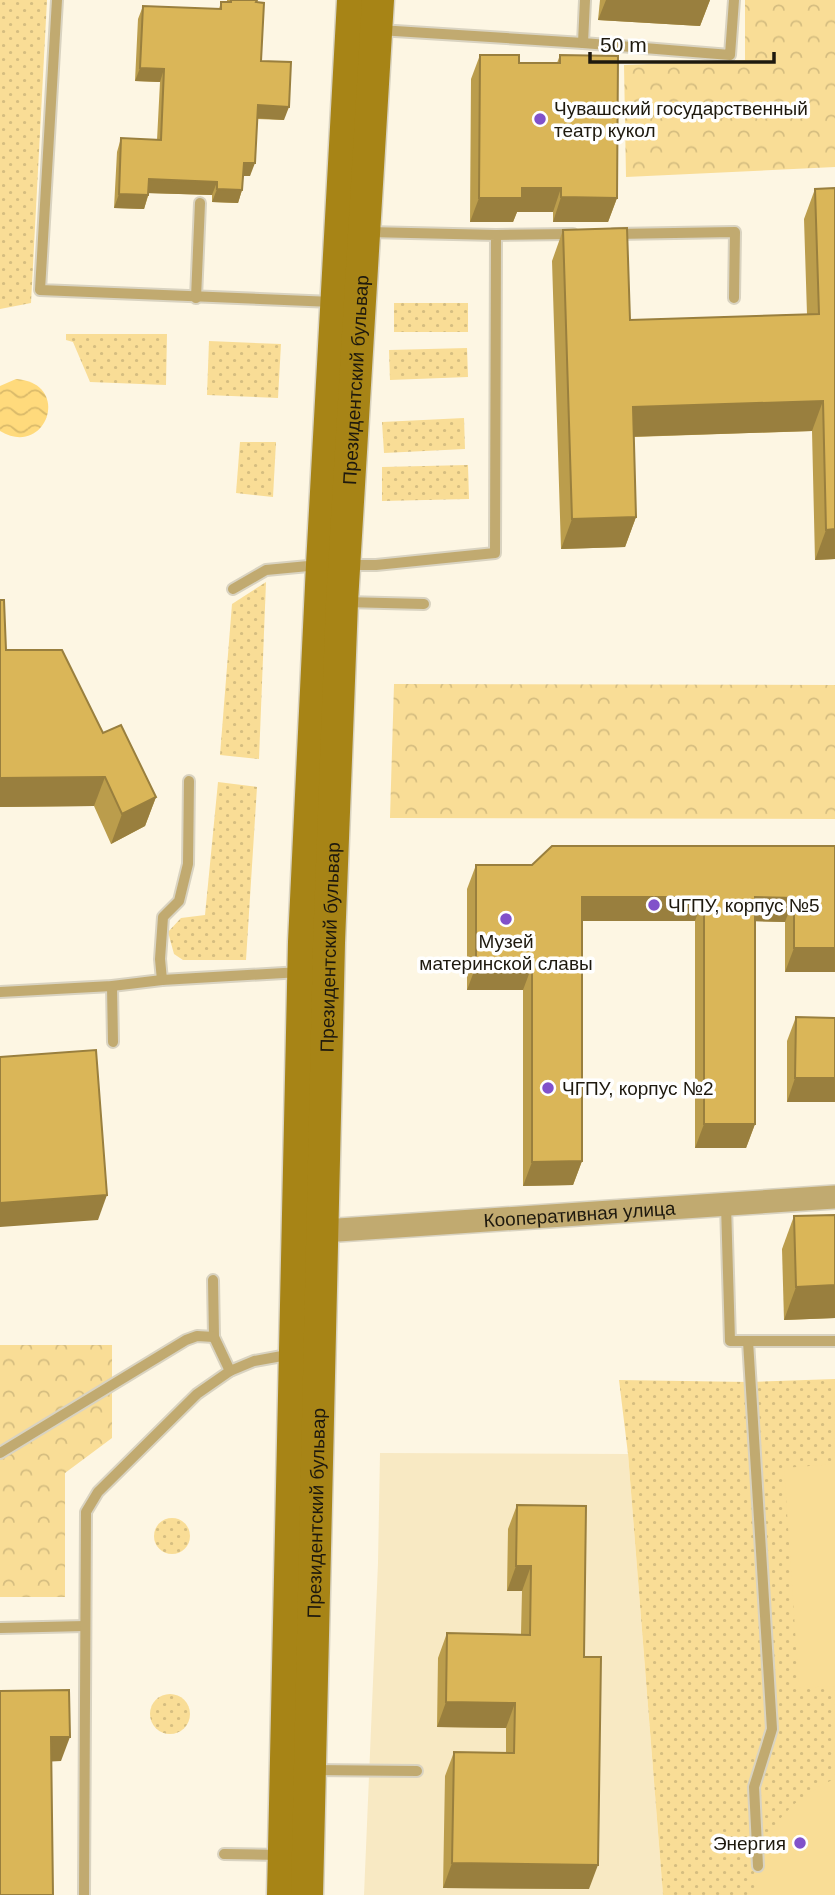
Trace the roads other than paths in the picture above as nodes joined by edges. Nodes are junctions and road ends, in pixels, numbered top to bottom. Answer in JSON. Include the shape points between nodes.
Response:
{"nodes":[{"id":1,"x":57,"y":0,"type":"edge"},
{"id":2,"x":585,"y":0,"type":"edge"},
{"id":3,"x":734,"y":0,"type":"edge"},
{"id":4,"x":365,"y":15,"type":"edge"},
{"id":5,"x":583,"y":43,"type":"junction"},
{"id":6,"x":200,"y":203,"type":"dead end"},
{"id":7,"x":364,"y":232,"type":"junction"},
{"id":8,"x":589,"y":234,"type":"edge"},
{"id":9,"x":602,"y":234,"type":"edge"},
{"id":10,"x":496,"y":235,"type":"junction"},
{"id":11,"x":196,"y":298,"type":"junction"},
{"id":12,"x":734,"y":298,"type":"dead end"},
{"id":13,"x":348,"y":303,"type":"junction"},
{"id":14,"x":333,"y":565,"type":"junction"},
{"id":15,"x":233,"y":589,"type":"dead end"},
{"id":16,"x":342,"y":602,"type":"junction"},
{"id":17,"x":424,"y":604,"type":"dead end"},
{"id":18,"x":190,"y":781,"type":"dead end"},
{"id":19,"x":316,"y":971,"type":"junction"},
{"id":20,"x":162,"y":980,"type":"junction"},
{"id":21,"x":112,"y":986,"type":"junction"},
{"id":22,"x":0,"y":992,"type":"edge"},
{"id":23,"x":113,"y":1042,"type":"dead end"},
{"id":24,"x":835,"y":1197,"type":"edge"},
{"id":25,"x":726,"y":1205,"type":"junction"},
{"id":26,"x":311,"y":1231,"type":"junction"},
{"id":27,"x":213,"y":1280,"type":"dead end"},
{"id":28,"x":214,"y":1337,"type":"junction"},
{"id":29,"x":748,"y":1341,"type":"junction"},
{"id":30,"x":835,"y":1341,"type":"edge"},
{"id":31,"x":308,"y":1353,"type":"junction"},
{"id":32,"x":230,"y":1371,"type":"junction"},
{"id":33,"x":0,"y":1453,"type":"edge"},
{"id":34,"x":85,"y":1626,"type":"junction"},
{"id":35,"x":0,"y":1628,"type":"edge"},
{"id":36,"x":309,"y":1770,"type":"junction"},
{"id":37,"x":417,"y":1771,"type":"dead end"},
{"id":38,"x":224,"y":1854,"type":"dead end"},
{"id":39,"x":283,"y":1855,"type":"junction"},
{"id":40,"x":758,"y":1866,"type":"dead end"},
{"id":41,"x":84,"y":1895,"type":"edge"},
{"id":42,"x":283,"y":1895,"type":"edge"},
{"id":43,"x":307,"y":1895,"type":"edge"}],
"edges":[{"from":1,"to":11,"type":"lane","via":[[40,290]]},
{"from":2,"to":5,"type":"lane"},
{"from":3,"to":5,"type":"lane","via":[[730,55]]},
{"from":4,"to":5,"type":"lane"},
{"from":4,"to":7,"type":"main road","name":"Президентский бульвар"},
{"from":4,"to":13,"type":"main road","name":"Президентский бульвар"},
{"from":6,"to":11,"type":"lane"},
{"from":7,"to":10,"type":"lane"},
{"from":7,"to":13,"type":"main road","name":"Президентский бульвар"},
{"from":8,"to":10,"type":"lane"},
{"from":9,"to":12,"type":"lane","via":[[735,232]]},
{"from":10,"to":14,"type":"lane","via":[[495,553]]},
{"from":11,"to":13,"type":"lane"},
{"from":13,"to":14,"type":"main road","name":"Президентский бульвар"},
{"from":14,"to":15,"type":"lane","via":[[266,569]]},
{"from":14,"to":16,"type":"main road","name":"Президентский бульвар"},
{"from":14,"to":19,"type":"main road","name":"Президентский бульвар"},
{"from":16,"to":17,"type":"lane"},
{"from":16,"to":19,"type":"main road","name":"Президентский бульвар"},
{"from":18,"to":20,"type":"lane","via":[[188,864],[179,901],[163,917]]},
{"from":19,"to":20,"type":"lane"},
{"from":19,"to":26,"type":"main road","name":"Президентский бульвар"},
{"from":20,"to":21,"type":"lane"},
{"from":21,"to":22,"type":"lane"},
{"from":21,"to":23,"type":"lane"},
{"from":24,"to":25,"type":"street","name":"Кооперативная улица"},
{"from":25,"to":26,"type":"street","name":"Кооперативная улица"},
{"from":25,"to":29,"type":"lane","via":[[730,1341]]},
{"from":26,"to":31,"type":"main road","name":"Президентский бульвар"},
{"from":27,"to":28,"type":"lane"},
{"from":28,"to":32,"type":"lane"},
{"from":28,"to":33,"type":"lane","via":[[186,1340]]},
{"from":29,"to":30,"type":"lane"},
{"from":29,"to":40,"type":"lane","via":[[772,1729],[754,1787]]},
{"from":31,"to":32,"type":"lane","via":[[254,1361]]},
{"from":31,"to":36,"type":"main road","name":"Президентский бульвар"},
{"from":31,"to":39,"type":"main road","name":"Президентский бульвар"},
{"from":32,"to":34,"type":"lane","via":[[197,1394],[97,1492],[86,1512]]},
{"from":34,"to":35,"type":"lane"},
{"from":34,"to":41,"type":"lane"},
{"from":36,"to":37,"type":"lane"},
{"from":36,"to":43,"type":"main road","name":"Президентский бульвар"},
{"from":38,"to":39,"type":"lane"},
{"from":39,"to":42,"type":"main road","name":"Президентский бульвар"}]}
